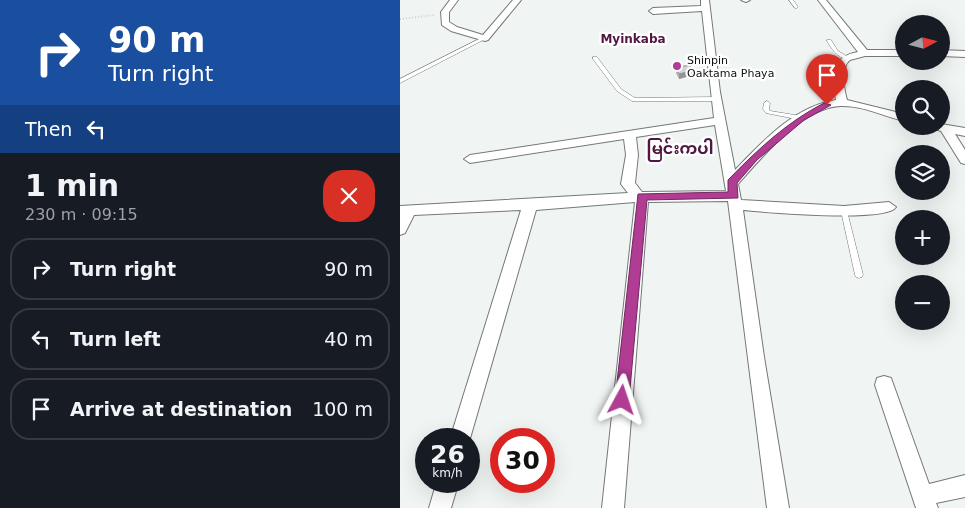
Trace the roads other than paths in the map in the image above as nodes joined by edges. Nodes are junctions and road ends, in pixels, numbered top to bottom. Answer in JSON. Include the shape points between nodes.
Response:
{"nodes":[{"id":1,"x":454,"y":0,"type":"edge"},
{"id":2,"x":517,"y":0,"type":"edge"},
{"id":3,"x":791,"y":0,"type":"edge"},
{"id":4,"x":822,"y":0,"type":"edge"},
{"id":5,"x":705,"y":4,"type":"edge"},
{"id":6,"x":796,"y":6,"type":"dead end"},
{"id":7,"x":653,"y":11,"type":"dead end"},
{"id":8,"x":485,"y":38,"type":"junction"},
{"id":9,"x":829,"y":40,"type":"dead end"},
{"id":10,"x":864,"y":53,"type":"junction"},
{"id":11,"x":895,"y":53,"type":"edge"},
{"id":12,"x":950,"y":53,"type":"edge"},
{"id":13,"x":965,"y":54,"type":"edge"},
{"id":14,"x":596,"y":58,"type":"dead end"},
{"id":15,"x":846,"y":58,"type":"junction"},
{"id":16,"x":400,"y":81,"type":"edge"},
{"id":17,"x":716,"y":100,"type":"junction"},
{"id":18,"x":767,"y":103,"type":"dead end"},
{"id":19,"x":842,"y":103,"type":"junction"},
{"id":20,"x":895,"y":116,"type":"edge"},
{"id":21,"x":801,"y":118,"type":"junction"},
{"id":22,"x":720,"y":121,"type":"junction"},
{"id":23,"x":950,"y":130,"type":"edge"},
{"id":24,"x":965,"y":132,"type":"edge"},
{"id":25,"x":630,"y":135,"type":"junction"},
{"id":26,"x":945,"y":135,"type":"edge"},
{"id":27,"x":470,"y":159,"type":"dead end"},
{"id":28,"x":965,"y":160,"type":"edge"},
{"id":29,"x":734,"y":194,"type":"junction"},
{"id":30,"x":640,"y":197,"type":"junction"},
{"id":31,"x":530,"y":206,"type":"junction"},
{"id":32,"x":889,"y":207,"type":"dead end"},
{"id":33,"x":405,"y":211,"type":"edge"},
{"id":34,"x":844,"y":211,"type":"junction"},
{"id":35,"x":400,"y":229,"type":"edge"},
{"id":36,"x":859,"y":275,"type":"dead end"},
{"id":37,"x":884,"y":385,"type":"dead end"},
{"id":38,"x":463,"y":428,"type":"edge"},
{"id":39,"x":965,"y":486,"type":"edge"},
{"id":40,"x":444,"y":493,"type":"edge"},
{"id":41,"x":925,"y":502,"type":"edge"},
{"id":42,"x":440,"y":508,"type":"edge"},
{"id":43,"x":613,"y":508,"type":"edge"},
{"id":44,"x":778,"y":508,"type":"edge"}],
"edges":[{"from":1,"to":8,"type":"street","via":[[445,12],[445,23]]},
{"from":2,"to":8,"type":"street"},
{"from":3,"to":6,"type":"lane"},
{"from":4,"to":10,"type":"street"},
{"from":5,"to":7,"type":"street"},
{"from":5,"to":17,"type":"street"},
{"from":8,"to":16,"type":"lane"},
{"from":9,"to":15,"type":"lane","via":[[836,52]]},
{"from":10,"to":11,"type":"street"},
{"from":10,"to":15,"type":"street"},
{"from":12,"to":13,"type":"street"},
{"from":14,"to":17,"type":"lane","via":[[619,90],[634,100]]},
{"from":15,"to":19,"type":"street","via":[[840,63],[838,90]]},
{"from":17,"to":22,"type":"street"},
{"from":18,"to":21,"type":"lane","via":[[768,112]]},
{"from":19,"to":20,"type":"street"},
{"from":19,"to":21,"type":"street","via":[[822,107]]},
{"from":21,"to":29,"type":"street","via":[[754,158]]},
{"from":22,"to":25,"type":"street"},
{"from":22,"to":29,"type":"street"},
{"from":23,"to":24,"type":"street"},
{"from":25,"to":27,"type":"street"},
{"from":25,"to":30,"type":"street","via":[[632,155],[628,184]]},
{"from":26,"to":28,"type":"street"},
{"from":29,"to":30,"type":"street"},
{"from":29,"to":34,"type":"street"},
{"from":29,"to":44,"type":"street"},
{"from":30,"to":31,"type":"street"},
{"from":30,"to":43,"type":"street"},
{"from":31,"to":33,"type":"street"},
{"from":31,"to":38,"type":"street"},
{"from":32,"to":34,"type":"street"},
{"from":33,"to":35,"type":"street"},
{"from":34,"to":36,"type":"lane"},
{"from":37,"to":41,"type":"street"},
{"from":39,"to":41,"type":"street"},
{"from":40,"to":42,"type":"street"}]}
